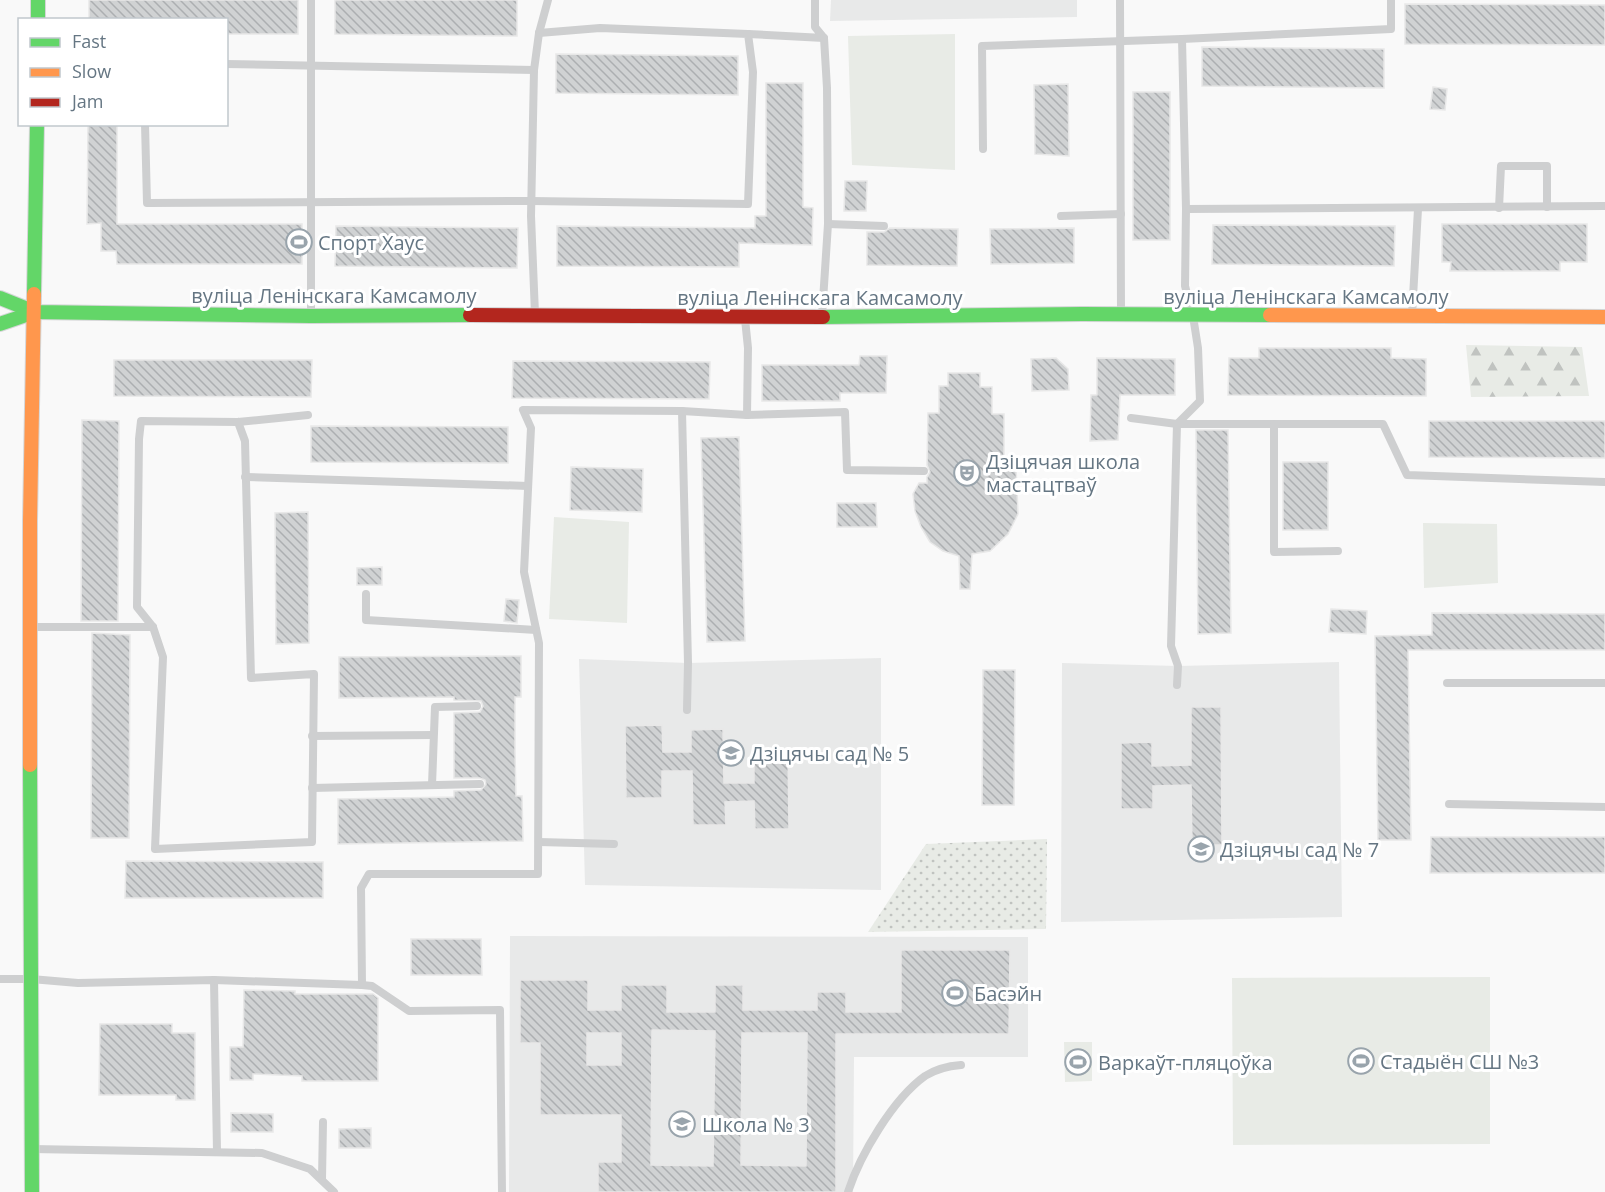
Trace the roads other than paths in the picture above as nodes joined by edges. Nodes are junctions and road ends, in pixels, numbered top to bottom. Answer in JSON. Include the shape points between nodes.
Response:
{"nodes":[{"id":1,"x":38,"y":0,"type":"edge"},
{"id":2,"x":311,"y":0,"type":"edge"},
{"id":3,"x":548,"y":0,"type":"edge"},
{"id":4,"x":814,"y":0,"type":"edge"},
{"id":5,"x":1120,"y":0,"type":"edge"},
{"id":6,"x":1391,"y":0,"type":"edge"},
{"id":7,"x":38,"y":18,"type":"edge"},
{"id":8,"x":539,"y":33,"type":"junction"},
{"id":9,"x":748,"y":34,"type":"junction"},
{"id":10,"x":824,"y":38,"type":"junction"},
{"id":11,"x":1182,"y":39,"type":"junction"},
{"id":12,"x":1121,"y":41,"type":"junction"},
{"id":13,"x":228,"y":64,"type":"edge"},
{"id":14,"x":311,"y":66,"type":"junction"},
{"id":15,"x":534,"y":70,"type":"junction"},
{"id":16,"x":37,"y":126,"type":"edge"},
{"id":17,"x":145,"y":126,"type":"edge"},
{"id":18,"x":983,"y":149,"type":"dead end"},
{"id":19,"x":532,"y":201,"type":"junction"},
{"id":20,"x":311,"y":202,"type":"junction"},
{"id":21,"x":1605,"y":206,"type":"edge"},
{"id":22,"x":1547,"y":207,"type":"junction"},
{"id":23,"x":1499,"y":208,"type":"junction"},
{"id":24,"x":1186,"y":209,"type":"junction"},
{"id":25,"x":1418,"y":209,"type":"junction"},
{"id":26,"x":1121,"y":214,"type":"junction"},
{"id":27,"x":1061,"y":216,"type":"dead end"},
{"id":28,"x":828,"y":224,"type":"junction"},
{"id":29,"x":884,"y":226,"type":"dead end"},
{"id":30,"x":0,"y":298,"type":"edge"},
{"id":31,"x":35,"y":312,"type":"junction"},
{"id":32,"x":535,"y":314,"type":"junction"},
{"id":33,"x":1120,"y":314,"type":"junction"},
{"id":34,"x":1412,"y":315,"type":"junction"},
{"id":35,"x":311,"y":316,"type":"junction"},
{"id":36,"x":1193,"y":316,"type":"junction"},
{"id":37,"x":822,"y":317,"type":"junction"},
{"id":38,"x":1605,"y":317,"type":"edge"},
{"id":39,"x":745,"y":318,"type":"junction"},
{"id":40,"x":0,"y":324,"type":"edge"},
{"id":41,"x":682,"y":411,"type":"junction"},
{"id":42,"x":308,"y":415,"type":"dead end"},
{"id":43,"x":747,"y":415,"type":"junction"},
{"id":44,"x":1131,"y":418,"type":"dead end"},
{"id":45,"x":238,"y":422,"type":"junction"},
{"id":46,"x":1177,"y":424,"type":"junction"},
{"id":47,"x":1274,"y":424,"type":"junction"},
{"id":48,"x":924,"y":471,"type":"dead end"},
{"id":49,"x":245,"y":477,"type":"junction"},
{"id":50,"x":1605,"y":482,"type":"edge"},
{"id":51,"x":528,"y":486,"type":"junction"},
{"id":52,"x":1338,"y":550,"type":"dead end"},
{"id":53,"x":366,"y":594,"type":"dead end"},
{"id":54,"x":30,"y":627,"type":"junction"},
{"id":55,"x":153,"y":627,"type":"junction"},
{"id":56,"x":536,"y":630,"type":"junction"},
{"id":57,"x":1447,"y":683,"type":"dead end"},
{"id":58,"x":1605,"y":683,"type":"edge"},
{"id":59,"x":1177,"y":685,"type":"dead end"},
{"id":60,"x":477,"y":706,"type":"dead end"},
{"id":61,"x":687,"y":710,"type":"dead end"},
{"id":62,"x":433,"y":735,"type":"junction"},
{"id":63,"x":312,"y":736,"type":"junction"},
{"id":64,"x":480,"y":784,"type":"dead end"},
{"id":65,"x":432,"y":785,"type":"junction"},
{"id":66,"x":312,"y":788,"type":"junction"},
{"id":67,"x":1449,"y":804,"type":"dead end"},
{"id":68,"x":1605,"y":807,"type":"edge"},
{"id":69,"x":539,"y":842,"type":"junction"},
{"id":70,"x":614,"y":844,"type":"dead end"},
{"id":71,"x":0,"y":979,"type":"edge"},
{"id":72,"x":31,"y":979,"type":"junction"},
{"id":73,"x":214,"y":980,"type":"junction"},
{"id":74,"x":362,"y":984,"type":"junction"},
{"id":75,"x":960,"y":1065,"type":"dead end"},
{"id":76,"x":322,"y":1122,"type":"dead end"},
{"id":77,"x":32,"y":1149,"type":"junction"},
{"id":78,"x":217,"y":1151,"type":"junction"},
{"id":79,"x":322,"y":1179,"type":"junction"},
{"id":80,"x":32,"y":1192,"type":"edge"},
{"id":81,"x":334,"y":1192,"type":"edge"},
{"id":82,"x":502,"y":1192,"type":"edge"},
{"id":83,"x":848,"y":1192,"type":"edge"}],
"edges":[{"from":1,"to":7,"type":"main road"},
{"from":2,"to":14,"type":"lane"},
{"from":3,"to":8,"type":"lane"},
{"from":4,"to":10,"type":"lane","via":[[814,27]]},
{"from":5,"to":12,"type":"lane"},
{"from":6,"to":11,"type":"lane","via":[[1391,29]]},
{"from":8,"to":9,"type":"lane","via":[[600,28]]},
{"from":8,"to":15,"type":"lane"},
{"from":9,"to":10,"type":"lane"},
{"from":9,"to":19,"type":"lane","via":[[753,72],[748,204]]},
{"from":10,"to":28,"type":"lane"},
{"from":11,"to":12,"type":"lane"},
{"from":11,"to":24,"type":"lane"},
{"from":12,"to":18,"type":"lane","via":[[982,46]]},
{"from":12,"to":26,"type":"lane"},
{"from":13,"to":14,"type":"lane"},
{"from":14,"to":15,"type":"lane"},
{"from":14,"to":20,"type":"lane"},
{"from":15,"to":19,"type":"lane"},
{"from":16,"to":31,"type":"main road"},
{"from":17,"to":20,"type":"lane","via":[[147,203]]},
{"from":19,"to":20,"type":"lane"},
{"from":19,"to":32,"type":"lane"},
{"from":20,"to":35,"type":"lane"},
{"from":21,"to":22,"type":"lane"},
{"from":22,"to":23,"type":"lane"},
{"from":22,"to":23,"type":"lane","via":[[1547,166],[1501,166]]},
{"from":23,"to":25,"type":"lane"},
{"from":24,"to":25,"type":"lane"},
{"from":24,"to":36,"type":"lane","via":[[1185,286]]},
{"from":25,"to":34,"type":"lane"},
{"from":26,"to":27,"type":"lane"},
{"from":26,"to":33,"type":"lane"},
{"from":28,"to":29,"type":"lane"},
{"from":28,"to":37,"type":"lane"},
{"from":30,"to":31,"type":"main road","name":"вуліца Ленінскага Камсамолу"},
{"from":31,"to":35,"type":"main road","name":"вуліца Ленінскага Камсамолу"},
{"from":31,"to":40,"type":"main road","name":"вуліца Ленінскага Камсамолу"},
{"from":31,"to":54,"type":"main road"},
{"from":32,"to":35,"type":"main road","name":"вуліца Ленінскага Камсамолу"},
{"from":32,"to":39,"type":"main road","name":"вуліца Ленінскага Камсамолу"},
{"from":33,"to":36,"type":"main road","name":"вуліца Ленінскага Камсамолу"},
{"from":33,"to":37,"type":"main road","name":"вуліца Ленінскага Камсамолу"},
{"from":34,"to":36,"type":"main road","name":"вуліца Ленінскага Камсамолу"},
{"from":34,"to":38,"type":"main road","name":"вуліца Ленінскага Камсамолу"},
{"from":36,"to":46,"type":"lane","via":[[1200,401]]},
{"from":37,"to":39,"type":"main road","name":"вуліца Ленінскага Камсамолу"},
{"from":39,"to":43,"type":"lane"},
{"from":41,"to":43,"type":"lane"},
{"from":41,"to":51,"type":"lane","via":[[523,410],[531,428]]},
{"from":41,"to":61,"type":"lane"},
{"from":42,"to":45,"type":"lane"},
{"from":43,"to":48,"type":"lane","via":[[845,412],[847,470]]},
{"from":44,"to":46,"type":"lane"},
{"from":45,"to":49,"type":"lane","via":[[245,441]]},
{"from":45,"to":55,"type":"lane","via":[[141,421],[137,607]]},
{"from":46,"to":47,"type":"lane"},
{"from":46,"to":59,"type":"lane","via":[[1171,646],[1178,666]]},
{"from":47,"to":50,"type":"lane","via":[[1383,424],[1407,475]]},
{"from":47,"to":52,"type":"lane","via":[[1274,552]]},
{"from":49,"to":51,"type":"lane"},
{"from":49,"to":63,"type":"lane","via":[[251,678],[314,674]]},
{"from":51,"to":56,"type":"lane","via":[[524,572]]},
{"from":53,"to":56,"type":"lane","via":[[366,620]]},
{"from":54,"to":55,"type":"lane"},
{"from":54,"to":72,"type":"main road"},
{"from":55,"to":66,"type":"lane","via":[[163,657],[155,849],[312,842]]},
{"from":56,"to":69,"type":"lane"},
{"from":57,"to":58,"type":"lane"},
{"from":60,"to":62,"type":"lane","via":[[435,707]]},
{"from":62,"to":63,"type":"lane"},
{"from":62,"to":65,"type":"lane"},
{"from":63,"to":66,"type":"lane"},
{"from":64,"to":65,"type":"lane"},
{"from":65,"to":66,"type":"lane"},
{"from":67,"to":68,"type":"lane"},
{"from":69,"to":70,"type":"lane"},
{"from":69,"to":74,"type":"lane","via":[[538,874],[369,874],[361,888]]},
{"from":71,"to":72,"type":"lane"},
{"from":72,"to":73,"type":"lane","via":[[78,983]]},
{"from":72,"to":77,"type":"main road"},
{"from":73,"to":74,"type":"lane"},
{"from":73,"to":78,"type":"lane"},
{"from":74,"to":82,"type":"lane","via":[[372,986],[409,1011],[500,1010]]},
{"from":75,"to":83,"type":"lane","via":[[946,1066],[926,1076],[906,1094],[868,1147]]},
{"from":76,"to":79,"type":"lane"},
{"from":77,"to":78,"type":"lane"},
{"from":77,"to":80,"type":"main road"},
{"from":78,"to":79,"type":"lane","via":[[262,1153],[310,1169]]},
{"from":79,"to":81,"type":"lane"}]}
